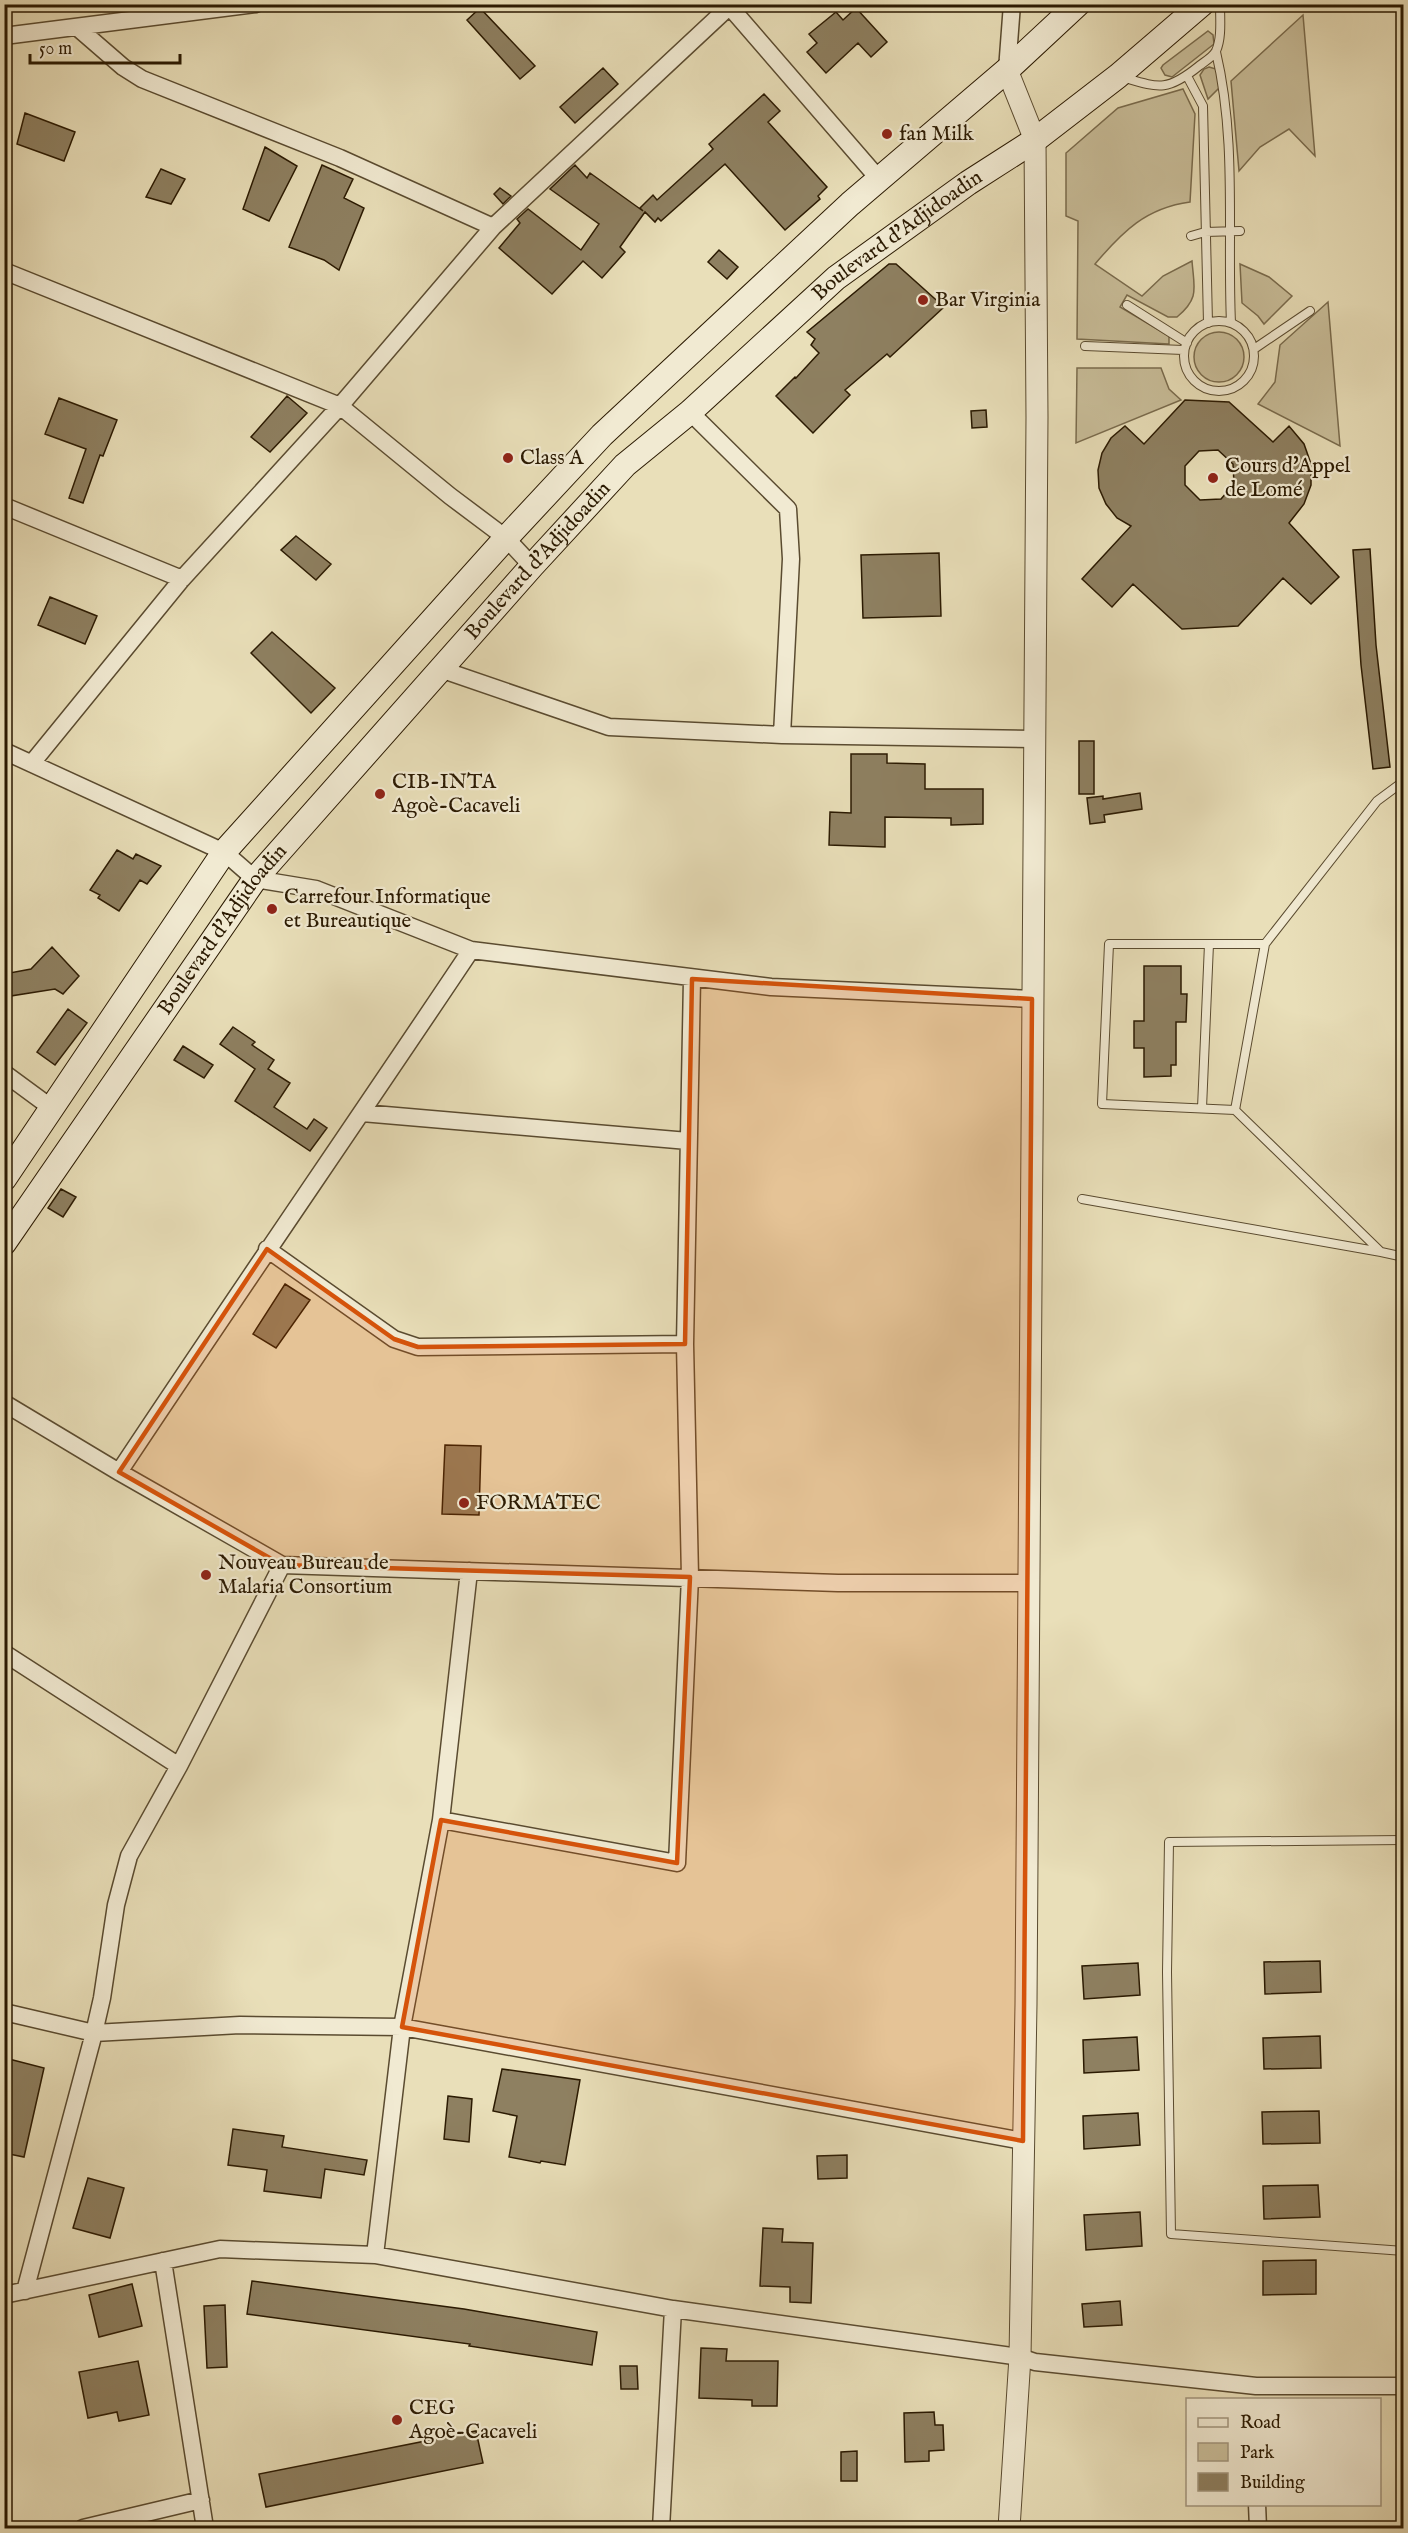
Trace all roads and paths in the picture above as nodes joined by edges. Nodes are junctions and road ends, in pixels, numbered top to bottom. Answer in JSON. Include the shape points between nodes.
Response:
{"nodes":[{"id":1,"x":256,"y":4,"type":"edge"},
{"id":2,"x":1012,"y":4,"type":"edge"},
{"id":3,"x":1078,"y":4,"type":"edge"},
{"id":4,"x":1202,"y":4,"type":"edge"},
{"id":5,"x":1220,"y":4,"type":"edge"},
{"id":6,"x":731,"y":6,"type":"edge"},
{"id":7,"x":78,"y":28,"type":"junction"},
{"id":8,"x":4,"y":36,"type":"edge"},
{"id":9,"x":1216,"y":52,"type":"junction"},
{"id":10,"x":1007,"y":70,"type":"junction"},
{"id":11,"x":1118,"y":76,"type":"junction"},
{"id":12,"x":1187,"y":76,"type":"junction"},
{"id":13,"x":1035,"y":140,"type":"junction"},
{"id":14,"x":878,"y":178,"type":"junction"},
{"id":15,"x":493,"y":227,"type":"junction"},
{"id":16,"x":1240,"y":231,"type":"dead end"},
{"id":17,"x":1205,"y":232,"type":"junction"},
{"id":18,"x":1229,"y":232,"type":"junction"},
{"id":19,"x":1191,"y":236,"type":"dead end"},
{"id":20,"x":4,"y":271,"type":"edge"},
{"id":21,"x":1127,"y":305,"type":"dead end"},
{"id":22,"x":1310,"y":311,"type":"dead end"},
{"id":23,"x":1207,"y":319,"type":"junction"},
{"id":24,"x":1231,"y":323,"type":"junction"},
{"id":25,"x":1085,"y":346,"type":"dead end"},
{"id":26,"x":1185,"y":347,"type":"junction"},
{"id":27,"x":1254,"y":349,"type":"junction"},
{"id":28,"x":340,"y":406,"type":"junction"},
{"id":29,"x":690,"y":412,"type":"junction"},
{"id":30,"x":4,"y":506,"type":"edge"},
{"id":31,"x":506,"y":538,"type":"junction"},
{"id":32,"x":532,"y":566,"type":"junction"},
{"id":33,"x":182,"y":579,"type":"junction"},
{"id":34,"x":440,"y":669,"type":"junction"},
{"id":35,"x":782,"y":735,"type":"junction"},
{"id":36,"x":1034,"y":740,"type":"junction"},
{"id":37,"x":4,"y":751,"type":"edge"},
{"id":38,"x":32,"y":763,"type":"junction"},
{"id":39,"x":1404,"y":781,"type":"edge"},
{"id":40,"x":224,"y":852,"type":"junction"},
{"id":41,"x":255,"y":879,"type":"junction"},
{"id":42,"x":1209,"y":944,"type":"junction"},
{"id":43,"x":1265,"y":944,"type":"junction"},
{"id":44,"x":471,"y":950,"type":"junction"},
{"id":45,"x":692,"y":979,"type":"junction"},
{"id":46,"x":1032,"y":999,"type":"junction"},
{"id":47,"x":4,"y":1073,"type":"edge"},
{"id":48,"x":1202,"y":1108,"type":"junction"},
{"id":49,"x":53,"y":1109,"type":"junction"},
{"id":50,"x":1235,"y":1110,"type":"junction"},
{"id":51,"x":362,"y":1113,"type":"junction"},
{"id":52,"x":688,"y":1141,"type":"junction"},
{"id":53,"x":4,"y":1179,"type":"edge"},
{"id":54,"x":1082,"y":1199,"type":"dead end"},
{"id":55,"x":4,"y":1243,"type":"edge"},
{"id":56,"x":267,"y":1249,"type":"junction"},
{"id":57,"x":1381,"y":1252,"type":"junction"},
{"id":58,"x":1404,"y":1257,"type":"edge"},
{"id":59,"x":685,"y":1344,"type":"junction"},
{"id":60,"x":4,"y":1403,"type":"edge"},
{"id":61,"x":119,"y":1472,"type":"junction"},
{"id":62,"x":282,"y":1565,"type":"junction"},
{"id":63,"x":469,"y":1571,"type":"junction"},
{"id":64,"x":690,"y":1577,"type":"junction"},
{"id":65,"x":1028,"y":1582,"type":"junction"},
{"id":66,"x":4,"y":1653,"type":"edge"},
{"id":67,"x":179,"y":1766,"type":"junction"},
{"id":68,"x":441,"y":1820,"type":"junction"},
{"id":69,"x":1404,"y":1840,"type":"edge"},
{"id":70,"x":4,"y":2012,"type":"edge"},
{"id":71,"x":402,"y":2027,"type":"junction"},
{"id":72,"x":94,"y":2033,"type":"junction"},
{"id":73,"x":1023,"y":2141,"type":"junction"},
{"id":74,"x":1404,"y":2251,"type":"edge"},
{"id":75,"x":375,"y":2255,"type":"junction"},
{"id":76,"x":164,"y":2261,"type":"junction"},
{"id":77,"x":25,"y":2291,"type":"junction"},
{"id":78,"x":4,"y":2295,"type":"edge"},
{"id":79,"x":673,"y":2309,"type":"junction"},
{"id":80,"x":1020,"y":2357,"type":"junction"},
{"id":81,"x":1404,"y":2386,"type":"edge"},
{"id":82,"x":1256,"y":2393,"type":"edge"},
{"id":83,"x":201,"y":2500,"type":"junction"},
{"id":84,"x":1257,"y":2506,"type":"edge"},
{"id":85,"x":83,"y":2529,"type":"edge"},
{"id":86,"x":206,"y":2529,"type":"edge"},
{"id":87,"x":661,"y":2529,"type":"edge"},
{"id":88,"x":1009,"y":2529,"type":"edge"},
{"id":89,"x":1258,"y":2529,"type":"edge"}],
"edges":[{"from":1,"to":7,"type":"street"},
{"from":2,"to":10,"type":"street"},
{"from":3,"to":10,"type":"main road","name":"Boulevard d'Adjidoadin"},
{"from":4,"to":11,"type":"main road","name":"Boulevard d'Adjidoadin"},
{"from":5,"to":9,"type":"lane"},
{"from":6,"to":14,"type":"street"},
{"from":6,"to":15,"type":"street"},
{"from":7,"to":8,"type":"street"},
{"from":7,"to":15,"type":"street","via":[[142,79],[340,158]]},
{"from":9,"to":12,"type":"lane"},
{"from":9,"to":18,"type":"lane","via":[[1225,97]]},
{"from":10,"to":13,"type":"street"},
{"from":10,"to":14,"type":"main road","name":"Boulevard d'Adjidoadin"},
{"from":11,"to":12,"type":"lane","via":[[1168,87]]},
{"from":11,"to":13,"type":"main road","name":"Boulevard d'Adjidoadin"},
{"from":12,"to":17,"type":"lane","via":[[1203,106]]},
{"from":13,"to":29,"type":"main road","name":"Boulevard d'Adjidoadin","via":[[836,278]]},
{"from":13,"to":36,"type":"street"},
{"from":14,"to":31,"type":"main road","name":"Boulevard d'Adjidoadin","via":[[602,435]]},
{"from":15,"to":28,"type":"street"},
{"from":16,"to":18,"type":"lane"},
{"from":17,"to":18,"type":"lane"},
{"from":17,"to":19,"type":"lane"},
{"from":17,"to":23,"type":"lane"},
{"from":18,"to":24,"type":"lane"},
{"from":20,"to":28,"type":"street"},
{"from":21,"to":26,"type":"lane"},
{"from":22,"to":27,"type":"lane"},
{"from":23,"to":24,"type":"lane"},
{"from":23,"to":26,"type":"lane"},
{"from":24,"to":27,"type":"lane","via":[[1245,332]]},
{"from":25,"to":26,"type":"lane"},
{"from":26,"to":27,"type":"lane","via":[[1185,363],[1194,380],[1202,387],[1221,391],[1247,378]]},
{"from":28,"to":31,"type":"street"},
{"from":28,"to":33,"type":"street"},
{"from":29,"to":32,"type":"main road","name":"Boulevard d'Adjidoadin","via":[[625,465]]},
{"from":29,"to":35,"type":"street","via":[[788,508],[791,559]]},
{"from":30,"to":33,"type":"street"},
{"from":31,"to":32,"type":"street"},
{"from":31,"to":40,"type":"main road","name":"Boulevard d'Adjidoadin"},
{"from":32,"to":34,"type":"main road","name":"Boulevard d'Adjidoadin"},
{"from":33,"to":38,"type":"street"},
{"from":34,"to":35,"type":"street","via":[[609,727]]},
{"from":34,"to":41,"type":"main road","name":"Boulevard d'Adjidoadin"},
{"from":35,"to":36,"type":"street"},
{"from":36,"to":46,"type":"street"},
{"from":37,"to":38,"type":"street"},
{"from":38,"to":40,"type":"street"},
{"from":39,"to":43,"type":"lane","via":[[1377,801]]},
{"from":40,"to":41,"type":"street"},
{"from":40,"to":49,"type":"main road","name":"Boulevard d'Adjidoadin"},
{"from":41,"to":44,"type":"street","via":[[316,889]]},
{"from":41,"to":55,"type":"main road","name":"Boulevard d'Adjidoadin"},
{"from":42,"to":43,"type":"lane"},
{"from":42,"to":48,"type":"lane"},
{"from":42,"to":48,"type":"lane","via":[[1109,944],[1102,1104]]},
{"from":43,"to":50,"type":"lane"},
{"from":44,"to":45,"type":"street"},
{"from":44,"to":51,"type":"street"},
{"from":45,"to":46,"type":"street","via":[[771,987]]},
{"from":45,"to":52,"type":"street"},
{"from":46,"to":65,"type":"street"},
{"from":47,"to":49,"type":"street"},
{"from":48,"to":50,"type":"lane"},
{"from":49,"to":53,"type":"main road","name":"Boulevard d'Adjidoadin"},
{"from":50,"to":57,"type":"lane"},
{"from":51,"to":52,"type":"street"},
{"from":51,"to":56,"type":"street"},
{"from":52,"to":59,"type":"street"},
{"from":54,"to":57,"type":"lane"},
{"from":56,"to":59,"type":"street","via":[[394,1339],[418,1347]]},
{"from":56,"to":61,"type":"street"},
{"from":57,"to":58,"type":"lane"},
{"from":59,"to":64,"type":"street"},
{"from":60,"to":61,"type":"street"},
{"from":61,"to":62,"type":"street"},
{"from":62,"to":63,"type":"street"},
{"from":62,"to":67,"type":"street"},
{"from":63,"to":64,"type":"street"},
{"from":63,"to":68,"type":"street"},
{"from":64,"to":65,"type":"street","via":[[838,1583]]},
{"from":64,"to":68,"type":"street","via":[[677,1863]]},
{"from":65,"to":73,"type":"street"},
{"from":66,"to":67,"type":"street"},
{"from":67,"to":72,"type":"street","via":[[129,1856],[116,1905]]},
{"from":68,"to":71,"type":"street"},
{"from":69,"to":74,"type":"lane","via":[[1169,1842],[1167,1972],[1171,2234]]},
{"from":70,"to":72,"type":"street"},
{"from":71,"to":72,"type":"street","via":[[240,2025]]},
{"from":71,"to":73,"type":"street"},
{"from":71,"to":75,"type":"street"},
{"from":72,"to":77,"type":"street"},
{"from":73,"to":80,"type":"street"},
{"from":75,"to":76,"type":"street","via":[[220,2249]]},
{"from":75,"to":79,"type":"street"},
{"from":76,"to":77,"type":"street"},
{"from":76,"to":83,"type":"street"},
{"from":77,"to":78,"type":"street"},
{"from":79,"to":80,"type":"street"},
{"from":79,"to":87,"type":"street"},
{"from":80,"to":82,"type":"street"},
{"from":80,"to":88,"type":"street"},
{"from":81,"to":82,"type":"street"},
{"from":83,"to":85,"type":"street"},
{"from":83,"to":86,"type":"street"},
{"from":84,"to":89,"type":"street"}]}
